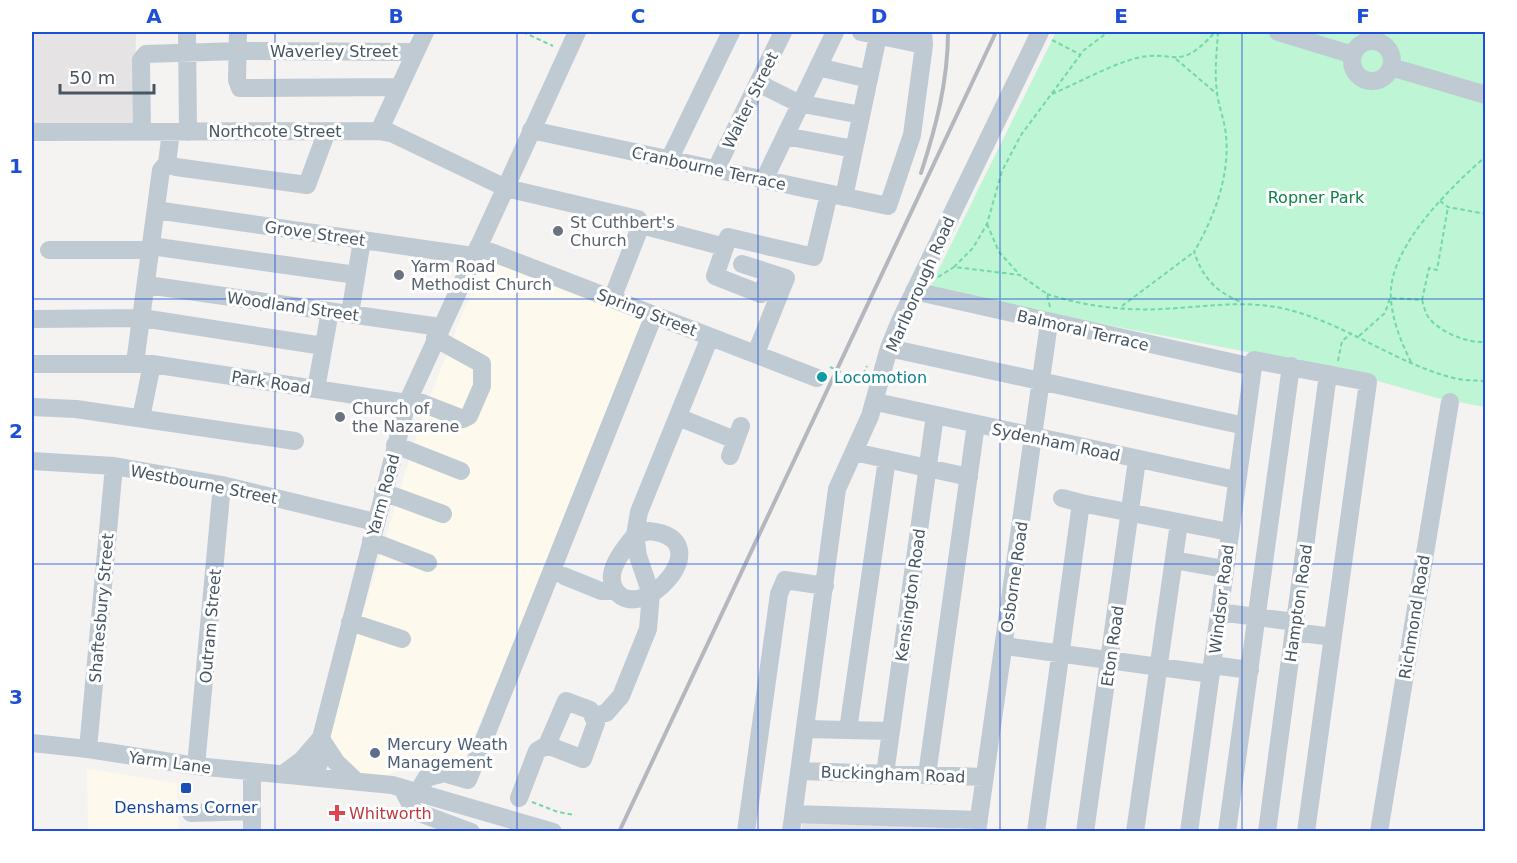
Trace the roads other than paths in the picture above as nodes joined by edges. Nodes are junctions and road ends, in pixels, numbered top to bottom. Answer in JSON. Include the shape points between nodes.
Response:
{"nodes":[{"id":1,"x":187,"y":32,"type":"edge"},
{"id":2,"x":238,"y":32,"type":"edge"},
{"id":3,"x":425,"y":32,"type":"edge"},
{"id":4,"x":577,"y":32,"type":"edge"},
{"id":5,"x":731,"y":32,"type":"edge"},
{"id":6,"x":783,"y":32,"type":"edge"},
{"id":7,"x":835,"y":32,"type":"edge"},
{"id":8,"x":1278,"y":32,"type":"edge"},
{"id":9,"x":869,"y":34,"type":"edge"},
{"id":10,"x":1043,"y":35,"type":"edge"},
{"id":11,"x":1382,"y":37,"type":"edge"},
{"id":12,"x":924,"y":38,"type":"edge"},
{"id":13,"x":239,"y":51,"type":"junction"},
{"id":14,"x":187,"y":52,"type":"junction"},
{"id":15,"x":415,"y":52,"type":"junction"},
{"id":16,"x":1353,"y":55,"type":"junction"},
{"id":17,"x":818,"y":67,"type":"junction"},
{"id":18,"x":1391,"y":67,"type":"junction"},
{"id":19,"x":869,"y":79,"type":"junction"},
{"id":20,"x":758,"y":83,"type":"junction"},
{"id":21,"x":398,"y":87,"type":"junction"},
{"id":22,"x":1485,"y":95,"type":"edge"},
{"id":23,"x":801,"y":103,"type":"junction"},
{"id":24,"x":861,"y":115,"type":"junction"},
{"id":25,"x":531,"y":130,"type":"junction"},
{"id":26,"x":142,"y":131,"type":"junction"},
{"id":27,"x":327,"y":131,"type":"junction"},
{"id":28,"x":379,"y":131,"type":"junction"},
{"id":29,"x":32,"y":132,"type":"edge"},
{"id":30,"x":180,"y":132,"type":"junction"},
{"id":31,"x":785,"y":136,"type":"junction"},
{"id":32,"x":854,"y":149,"type":"junction"},
{"id":33,"x":669,"y":160,"type":"junction"},
{"id":34,"x":167,"y":163,"type":"junction"},
{"id":35,"x":716,"y":170,"type":"junction"},
{"id":36,"x":765,"y":180,"type":"junction"},
{"id":37,"x":506,"y":188,"type":"junction"},
{"id":38,"x":836,"y":195,"type":"junction"},
{"id":39,"x":156,"y":210,"type":"junction"},
{"id":40,"x":641,"y":225,"type":"junction"},
{"id":41,"x":362,"y":240,"type":"junction"},
{"id":42,"x":725,"y":247,"type":"junction"},
{"id":43,"x":151,"y":248,"type":"junction"},
{"id":44,"x":49,"y":250,"type":"dead end"},
{"id":45,"x":476,"y":251,"type":"junction"},
{"id":46,"x":742,"y":264,"type":"dead end"},
{"id":47,"x":770,"y":273,"type":"junction"},
{"id":48,"x":356,"y":275,"type":"junction"},
{"id":49,"x":147,"y":285,"type":"junction"},
{"id":50,"x":914,"y":291,"type":"junction"},
{"id":51,"x":612,"y":299,"type":"junction"},
{"id":52,"x":330,"y":311,"type":"junction"},
{"id":53,"x":350,"y":314,"type":"junction"},
{"id":54,"x":654,"y":315,"type":"junction"},
{"id":55,"x":142,"y":318,"type":"junction"},
{"id":56,"x":32,"y":319,"type":"edge"},
{"id":57,"x":1049,"y":323,"type":"junction"},
{"id":58,"x":438,"y":332,"type":"junction"},
{"id":59,"x":710,"y":336,"type":"junction"},
{"id":60,"x":323,"y":346,"type":"junction"},
{"id":61,"x":889,"y":348,"type":"junction"},
{"id":62,"x":756,"y":353,"type":"junction"},
{"id":63,"x":143,"y":363,"type":"junction"},
{"id":64,"x":32,"y":364,"type":"edge"},
{"id":65,"x":1291,"y":366,"type":"junction"},
{"id":66,"x":1253,"y":368,"type":"junction"},
{"id":67,"x":823,"y":372,"type":"road end"},
{"id":68,"x":1331,"y":374,"type":"junction"},
{"id":69,"x":1041,"y":381,"type":"junction"},
{"id":70,"x":316,"y":389,"type":"junction"},
{"id":71,"x":408,"y":401,"type":"junction"},
{"id":72,"x":876,"y":402,"type":"junction"},
{"id":73,"x":1450,"y":402,"type":"dead end"},
{"id":74,"x":32,"y":406,"type":"edge"},
{"id":75,"x":935,"y":416,"type":"junction"},
{"id":76,"x":678,"y":417,"type":"junction"},
{"id":77,"x":141,"y":418,"type":"junction"},
{"id":78,"x":976,"y":424,"type":"junction"},
{"id":79,"x":1245,"y":426,"type":"junction"},
{"id":80,"x":1034,"y":436,"type":"junction"},
{"id":81,"x":295,"y":441,"type":"dead end"},
{"id":82,"x":735,"y":441,"type":"dead end"},
{"id":83,"x":395,"y":446,"type":"junction"},
{"id":84,"x":854,"y":452,"type":"junction"},
{"id":85,"x":887,"y":459,"type":"junction"},
{"id":86,"x":32,"y":460,"type":"edge"},
{"id":87,"x":1137,"y":460,"type":"junction"},
{"id":88,"x":114,"y":466,"type":"junction"},
{"id":89,"x":928,"y":468,"type":"junction"},
{"id":90,"x":461,"y":471,"type":"dead end"},
{"id":91,"x":969,"y":477,"type":"junction"},
{"id":92,"x":1236,"y":480,"type":"junction"},
{"id":93,"x":222,"y":485,"type":"junction"},
{"id":94,"x":383,"y":492,"type":"junction"},
{"id":95,"x":1062,"y":498,"type":"dead end"},
{"id":96,"x":1081,"y":503,"type":"junction"},
{"id":97,"x":1130,"y":513,"type":"junction"},
{"id":98,"x":443,"y":514,"type":"dead end"},
{"id":99,"x":375,"y":522,"type":"junction"},
{"id":100,"x":1179,"y":523,"type":"junction"},
{"id":101,"x":1229,"y":532,"type":"junction"},
{"id":102,"x":635,"y":534,"type":"junction"},
{"id":103,"x":371,"y":541,"type":"junction"},
{"id":104,"x":1174,"y":560,"type":"junction"},
{"id":105,"x":428,"y":563,"type":"dead end"},
{"id":106,"x":1224,"y":569,"type":"junction"},
{"id":107,"x":564,"y":576,"type":"dead end"},
{"id":108,"x":825,"y":586,"type":"junction"},
{"id":109,"x":615,"y":591,"type":"junction"},
{"id":110,"x":651,"y":594,"type":"junction"},
{"id":111,"x":1219,"y":612,"type":"junction"},
{"id":112,"x":1258,"y":618,"type":"junction"},
{"id":113,"x":350,"y":622,"type":"junction"},
{"id":114,"x":1295,"y":627,"type":"junction"},
{"id":115,"x":1333,"y":637,"type":"junction"},
{"id":116,"x":402,"y":639,"type":"dead end"},
{"id":117,"x":1005,"y":646,"type":"junction"},
{"id":118,"x":1060,"y":654,"type":"junction"},
{"id":119,"x":1110,"y":660,"type":"junction"},
{"id":120,"x":1158,"y":668,"type":"junction"},
{"id":121,"x":1211,"y":670,"type":"junction"},
{"id":122,"x":1250,"y":670,"type":"junction"},
{"id":123,"x":593,"y":716,"type":"junction"},
{"id":124,"x":805,"y":729,"type":"junction"},
{"id":125,"x":848,"y":730,"type":"junction"},
{"id":126,"x":891,"y":731,"type":"junction"},
{"id":127,"x":321,"y":738,"type":"junction"},
{"id":128,"x":32,"y":743,"type":"edge"},
{"id":129,"x":548,"y":745,"type":"junction"},
{"id":130,"x":88,"y":749,"type":"junction"},
{"id":131,"x":196,"y":766,"type":"junction"},
{"id":132,"x":800,"y":771,"type":"junction"},
{"id":133,"x":252,"y":772,"type":"junction"},
{"id":134,"x":283,"y":774,"type":"junction"},
{"id":135,"x":885,"y":774,"type":"junction"},
{"id":136,"x":309,"y":776,"type":"junction"},
{"id":137,"x":927,"y":776,"type":"junction"},
{"id":138,"x":985,"y":777,"type":"junction"},
{"id":139,"x":356,"y":780,"type":"junction"},
{"id":140,"x":410,"y":790,"type":"junction"},
{"id":141,"x":521,"y":799,"type":"road end"},
{"id":142,"x":252,"y":812,"type":"junction"},
{"id":143,"x":191,"y":813,"type":"dead end"},
{"id":144,"x":793,"y":823,"type":"edge"},
{"id":145,"x":978,"y":826,"type":"edge"},
{"id":146,"x":252,"y":831,"type":"edge"},
{"id":147,"x":471,"y":831,"type":"edge"},
{"id":148,"x":553,"y":831,"type":"edge"},
{"id":149,"x":746,"y":831,"type":"edge"},
{"id":150,"x":1036,"y":831,"type":"edge"},
{"id":151,"x":1085,"y":831,"type":"edge"},
{"id":152,"x":1135,"y":831,"type":"edge"},
{"id":153,"x":1189,"y":831,"type":"edge"},
{"id":154,"x":1227,"y":831,"type":"edge"},
{"id":155,"x":1267,"y":831,"type":"edge"},
{"id":156,"x":1306,"y":831,"type":"edge"},
{"id":157,"x":1379,"y":831,"type":"edge"}],
"edges":[{"from":1,"to":14,"type":"street"},
{"from":2,"to":13,"type":"street"},
{"from":3,"to":15,"type":"street"},
{"from":4,"to":25,"type":"street","name":"Yarm Road"},
{"from":5,"to":33,"type":"street"},
{"from":6,"to":20,"type":"street","name":"Walter Street"},
{"from":7,"to":17,"type":"street"},
{"from":8,"to":16,"type":"street"},
{"from":9,"to":12,"type":"street"},
{"from":9,"to":19,"type":"street"},
{"from":10,"to":50,"type":"street","name":"Marlborough Road"},
{"from":11,"to":16,"type":"street","via":[[1367,41]]},
{"from":11,"to":18,"type":"street"},
{"from":12,"to":38,"type":"street","name":"Cranbourne Terrace","via":[[912,135],[888,206]]},
{"from":13,"to":14,"type":"street","name":"Waverley Street"},
{"from":13,"to":15,"type":"street","name":"Waverley Street"},
{"from":13,"to":21,"type":"street","via":[[240,88]]},
{"from":14,"to":26,"type":"street","name":"Waverley Street","via":[[146,54],[141,60]]},
{"from":14,"to":30,"type":"street"},
{"from":15,"to":21,"type":"street"},
{"from":16,"to":18,"type":"street","via":[[1354,69],[1363,79],[1383,78]]},
{"from":17,"to":19,"type":"street"},
{"from":17,"to":23,"type":"street"},
{"from":18,"to":22,"type":"street"},
{"from":19,"to":24,"type":"street"},
{"from":20,"to":23,"type":"street"},
{"from":20,"to":35,"type":"street","name":"Walter Street"},
{"from":21,"to":28,"type":"street"},
{"from":23,"to":24,"type":"street"},
{"from":23,"to":31,"type":"street"},
{"from":24,"to":32,"type":"street"},
{"from":25,"to":33,"type":"street","name":"Cranbourne Terrace"},
{"from":25,"to":37,"type":"street","name":"Yarm Road"},
{"from":26,"to":29,"type":"street","name":"Northcote Street"},
{"from":26,"to":30,"type":"street","name":"Northcote Street"},
{"from":27,"to":28,"type":"street","name":"Northcote Street"},
{"from":27,"to":30,"type":"street","name":"Northcote Street"},
{"from":27,"to":34,"type":"street","via":[[307,185]]},
{"from":28,"to":37,"type":"street","name":"Northcote Street","via":[[391,133]]},
{"from":30,"to":34,"type":"street"},
{"from":31,"to":32,"type":"street"},
{"from":31,"to":36,"type":"street"},
{"from":32,"to":38,"type":"street"},
{"from":33,"to":35,"type":"street","name":"Cranbourne Terrace"},
{"from":34,"to":39,"type":"street","via":[[161,170]]},
{"from":35,"to":36,"type":"street","name":"Cranbourne Terrace"},
{"from":36,"to":38,"type":"street","name":"Cranbourne Terrace"},
{"from":37,"to":40,"type":"street","name":"Northcote Street","via":[[638,219]]},
{"from":37,"to":45,"type":"street","name":"Yarm Road"},
{"from":38,"to":42,"type":"street","via":[[814,256],[728,237]]},
{"from":39,"to":41,"type":"street","name":"Grove Street"},
{"from":39,"to":43,"type":"street"},
{"from":40,"to":42,"type":"street"},
{"from":40,"to":51,"type":"street"},
{"from":41,"to":45,"type":"street","name":"Grove Street"},
{"from":41,"to":48,"type":"street"},
{"from":42,"to":47,"type":"street","via":[[715,276],[761,294]]},
{"from":43,"to":44,"type":"street"},
{"from":43,"to":48,"type":"street"},
{"from":43,"to":49,"type":"street"},
{"from":45,"to":51,"type":"street","name":"Spring Street"},
{"from":45,"to":58,"type":"street","name":"Yarm Road"},
{"from":46,"to":47,"type":"street"},
{"from":47,"to":62,"type":"street","via":[[786,278]]},
{"from":48,"to":53,"type":"street"},
{"from":49,"to":52,"type":"street","name":"Woodland Street"},
{"from":49,"to":55,"type":"street"},
{"from":50,"to":57,"type":"street","name":"Balmoral Terrace"},
{"from":50,"to":61,"type":"street","name":"Marlborough Road"},
{"from":51,"to":54,"type":"street","name":"Spring Street"},
{"from":52,"to":53,"type":"street","name":"Woodland Street"},
{"from":52,"to":60,"type":"street"},
{"from":53,"to":58,"type":"street","name":"Woodland Street"},
{"from":54,"to":59,"type":"street","name":"Spring Street"},
{"from":54,"to":140,"type":"street","via":[[468,780],[444,773],[426,778]]},
{"from":55,"to":56,"type":"street"},
{"from":55,"to":60,"type":"street"},
{"from":55,"to":63,"type":"street"},
{"from":57,"to":66,"type":"street","name":"Balmoral Terrace"},
{"from":57,"to":69,"type":"street","name":"Osborne Road"},
{"from":58,"to":71,"type":"street","name":"Yarm Road"},
{"from":58,"to":71,"type":"street","name":"Park Road","via":[[482,364],[482,386],[469,416],[463,419]]},
{"from":59,"to":62,"type":"street","name":"Spring Street"},
{"from":59,"to":76,"type":"street"},
{"from":60,"to":70,"type":"street"},
{"from":61,"to":69,"type":"street"},
{"from":61,"to":72,"type":"street","name":"Marlborough Road"},
{"from":62,"to":67,"type":"street","name":"Spring Street"},
{"from":63,"to":64,"type":"street","name":"Park Road"},
{"from":63,"to":70,"type":"street","name":"Park Road"},
{"from":63,"to":77,"type":"street","via":[[147,386]]},
{"from":65,"to":66,"type":"street","via":[[1254,360]]},
{"from":65,"to":68,"type":"street"},
{"from":65,"to":112,"type":"street"},
{"from":66,"to":79,"type":"street","name":"Windsor Road"},
{"from":68,"to":114,"type":"street","name":"Hampton Road"},
{"from":68,"to":115,"type":"street","via":[[1368,382]]},
{"from":69,"to":79,"type":"street"},
{"from":69,"to":80,"type":"street","name":"Osborne Road"},
{"from":70,"to":71,"type":"street","name":"Park Road"},
{"from":71,"to":83,"type":"street","name":"Yarm Road"},
{"from":72,"to":75,"type":"street","name":"Sydenham Road"},
{"from":72,"to":84,"type":"street","name":"Marlborough Road"},
{"from":73,"to":157,"type":"street","name":"Richmond Road"},
{"from":74,"to":77,"type":"street"},
{"from":75,"to":78,"type":"street","name":"Sydenham Road"},
{"from":75,"to":89,"type":"street","name":"Kensington Road"},
{"from":76,"to":82,"type":"street"},
{"from":76,"to":102,"type":"street","via":[[639,512]]},
{"from":77,"to":81,"type":"street"},
{"from":78,"to":80,"type":"street","name":"Sydenham Road"},
{"from":78,"to":91,"type":"street"},
{"from":79,"to":92,"type":"street","name":"Windsor Road"},
{"from":80,"to":87,"type":"street","name":"Sydenham Road"},
{"from":80,"to":117,"type":"street","name":"Osborne Road"},
{"from":83,"to":90,"type":"street"},
{"from":83,"to":94,"type":"street","name":"Yarm Road"},
{"from":84,"to":85,"type":"street"},
{"from":84,"to":108,"type":"street","name":"Marlborough Road","via":[[837,489]]},
{"from":85,"to":89,"type":"street"},
{"from":85,"to":125,"type":"street"},
{"from":86,"to":88,"type":"street","name":"Westbourne Street"},
{"from":87,"to":92,"type":"street","name":"Sydenham Road"},
{"from":87,"to":97,"type":"street","name":"Eton Road"},
{"from":88,"to":93,"type":"street","name":"Westbourne Street"},
{"from":88,"to":130,"type":"street","name":"Shaftesbury Street"},
{"from":89,"to":91,"type":"street"},
{"from":89,"to":126,"type":"street","name":"Kensington Road"},
{"from":91,"to":137,"type":"street"},
{"from":92,"to":101,"type":"street","name":"Windsor Road"},
{"from":93,"to":99,"type":"street","name":"Westbourne Street"},
{"from":93,"to":131,"type":"street","name":"Outram Street"},
{"from":94,"to":98,"type":"street"},
{"from":94,"to":99,"type":"street","name":"Yarm Road"},
{"from":95,"to":96,"type":"street"},
{"from":96,"to":97,"type":"street"},
{"from":96,"to":118,"type":"street"},
{"from":97,"to":100,"type":"street"},
{"from":97,"to":119,"type":"street","name":"Eton Road"},
{"from":99,"to":103,"type":"street","name":"Yarm Road"},
{"from":100,"to":101,"type":"street"},
{"from":100,"to":104,"type":"street"},
{"from":101,"to":106,"type":"street","name":"Windsor Road"},
{"from":102,"to":109,"type":"street","via":[[613,572]]},
{"from":102,"to":110,"type":"street"},
{"from":102,"to":110,"type":"street","via":[[660,532],[668,535],[678,548],[673,573]]},
{"from":103,"to":105,"type":"street"},
{"from":103,"to":113,"type":"street","name":"Yarm Road"},
{"from":104,"to":106,"type":"street"},
{"from":104,"to":120,"type":"street"},
{"from":106,"to":111,"type":"street","name":"Windsor Road"},
{"from":107,"to":109,"type":"street","via":[[601,591]]},
{"from":108,"to":124,"type":"street","name":"Marlborough Road"},
{"from":108,"to":149,"type":"street","via":[[785,580],[779,594],[753,742]]},
{"from":109,"to":110,"type":"street","via":[[626,598],[641,599]]},
{"from":110,"to":123,"type":"street","via":[[648,629],[621,696],[606,713]]},
{"from":111,"to":112,"type":"street"},
{"from":111,"to":121,"type":"street","name":"Windsor Road"},
{"from":112,"to":114,"type":"street"},
{"from":112,"to":122,"type":"street"},
{"from":113,"to":116,"type":"street"},
{"from":113,"to":127,"type":"street","name":"Yarm Road"},
{"from":114,"to":115,"type":"street"},
{"from":114,"to":155,"type":"street","name":"Hampton Road"},
{"from":115,"to":156,"type":"street"},
{"from":117,"to":118,"type":"street"},
{"from":117,"to":138,"type":"street","name":"Osborne Road"},
{"from":118,"to":119,"type":"street"},
{"from":118,"to":150,"type":"street"},
{"from":119,"to":120,"type":"street"},
{"from":119,"to":151,"type":"street","name":"Eton Road"},
{"from":120,"to":121,"type":"street"},
{"from":120,"to":152,"type":"street"},
{"from":121,"to":122,"type":"street"},
{"from":121,"to":153,"type":"street","name":"Windsor Road"},
{"from":122,"to":154,"type":"street"},
{"from":123,"to":129,"type":"street","via":[[590,710],[559,698]]},
{"from":123,"to":129,"type":"street","via":[[596,723],[590,762]]},
{"from":124,"to":125,"type":"street"},
{"from":124,"to":132,"type":"street","name":"Marlborough Road"},
{"from":125,"to":126,"type":"street"},
{"from":126,"to":135,"type":"street","name":"Kensington Road"},
{"from":127,"to":134,"type":"street","name":"Yarm Road"},
{"from":127,"to":136,"type":"street","name":"Yarm Road","via":[[321,759],[317,770]]},
{"from":127,"to":139,"type":"street","via":[[336,762]]},
{"from":128,"to":130,"type":"street","name":"Yarm Lane"},
{"from":129,"to":141,"type":"street","via":[[537,751]]},
{"from":130,"to":131,"type":"street","name":"Yarm Lane"},
{"from":131,"to":133,"type":"street","name":"Yarm Lane"},
{"from":132,"to":135,"type":"street","name":"Buckingham Road"},
{"from":132,"to":144,"type":"street","name":"Marlborough Road"},
{"from":133,"to":134,"type":"street","name":"Yarm Lane"},
{"from":133,"to":142,"type":"street"},
{"from":134,"to":136,"type":"street","name":"Yarm Lane"},
{"from":135,"to":137,"type":"street","name":"Buckingham Road"},
{"from":136,"to":139,"type":"street","name":"Yarm Lane"},
{"from":137,"to":138,"type":"street","name":"Buckingham Road"},
{"from":138,"to":145,"type":"street","name":"Osborne Road"},
{"from":139,"to":140,"type":"street","name":"Yarm Lane"},
{"from":140,"to":147,"type":"street","via":[[414,811]]},
{"from":140,"to":148,"type":"street","name":"Yarm Lane"},
{"from":142,"to":143,"type":"street"},
{"from":142,"to":146,"type":"street"},
{"from":144,"to":145,"type":"street"}]}
